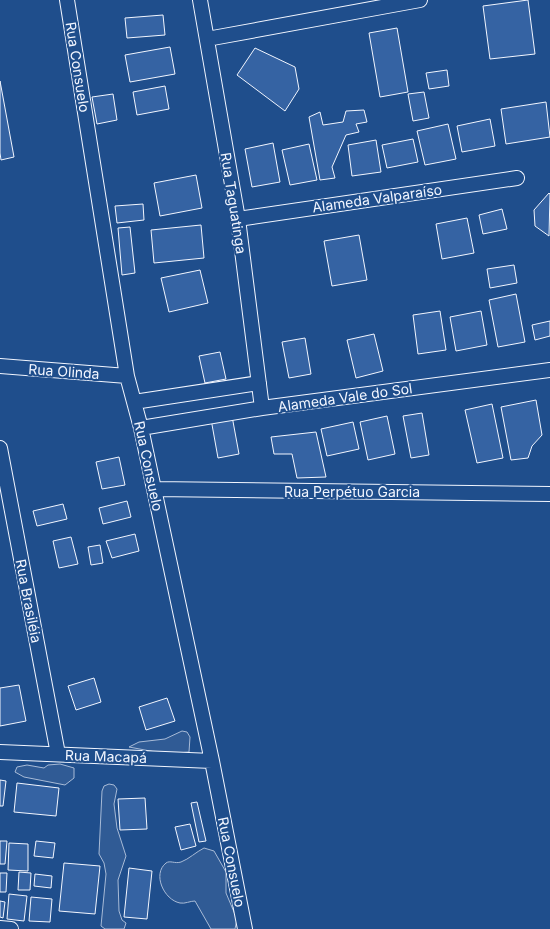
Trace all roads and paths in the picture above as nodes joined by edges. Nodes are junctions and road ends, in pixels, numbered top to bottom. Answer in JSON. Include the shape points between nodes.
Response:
{"nodes":[{"id":1,"x":67,"y":0,"type":"edge"},
{"id":2,"x":200,"y":0,"type":"edge"},
{"id":3,"x":420,"y":0,"type":"edge"},
{"id":4,"x":207,"y":39,"type":"junction"},
{"id":5,"x":517,"y":178,"type":"dead end"},
{"id":6,"x":238,"y":219,"type":"junction"},
{"id":7,"x":0,"y":366,"type":"edge"},
{"id":8,"x":550,"y":370,"type":"edge"},
{"id":9,"x":127,"y":376,"type":"junction"},
{"id":10,"x":259,"y":383,"type":"junction"},
{"id":11,"x":134,"y":402,"type":"junction"},
{"id":12,"x":262,"y":408,"type":"junction"},
{"id":13,"x":141,"y":428,"type":"junction"},
{"id":14,"x":0,"y":448,"type":"edge"},
{"id":15,"x":154,"y":489,"type":"junction"},
{"id":16,"x":550,"y":494,"type":"edge"},
{"id":17,"x":0,"y":752,"type":"edge"},
{"id":18,"x":58,"y":754,"type":"junction"},
{"id":19,"x":212,"y":761,"type":"junction"},
{"id":20,"x":0,"y":928,"type":"edge"},
{"id":21,"x":11,"y":929,"type":"edge"},
{"id":22,"x":245,"y":929,"type":"edge"}],
"edges":[{"from":1,"to":9,"type":"street","name":"Rua Consuelo"},
{"from":2,"to":4,"type":"street","name":"Rua Taguatinga"},
{"from":3,"to":4,"type":"street"},
{"from":4,"to":6,"type":"street","name":"Rua Taguatinga"},
{"from":5,"to":6,"type":"street","name":"Alameda Valparaíso"},
{"from":6,"to":10,"type":"street","name":"Rua Taguatinga"},
{"from":7,"to":9,"type":"street","name":"Rua Olinda"},
{"from":8,"to":12,"type":"street","name":"Alameda Vale do Sol"},
{"from":9,"to":11,"type":"street","name":"Rua Consuelo"},
{"from":10,"to":11,"type":"street"},
{"from":10,"to":12,"type":"street","name":"Rua Taguatinga"},
{"from":11,"to":13,"type":"street","name":"Rua Consuelo"},
{"from":12,"to":13,"type":"street","name":"Alameda Vale do Sol"},
{"from":13,"to":15,"type":"street","name":"Rua Consuelo"},
{"from":14,"to":18,"type":"street","name":"Rua Brasiléia"},
{"from":15,"to":16,"type":"street","name":"Rua Perpétuo Garcia"},
{"from":15,"to":19,"type":"street","name":"Rua Consuelo"},
{"from":17,"to":18,"type":"street","name":"Rua Macapá"},
{"from":18,"to":19,"type":"street","name":"Rua Macapá"},
{"from":19,"to":22,"type":"street","name":"Rua Consuelo"},
{"from":20,"to":21,"type":"street"}]}
